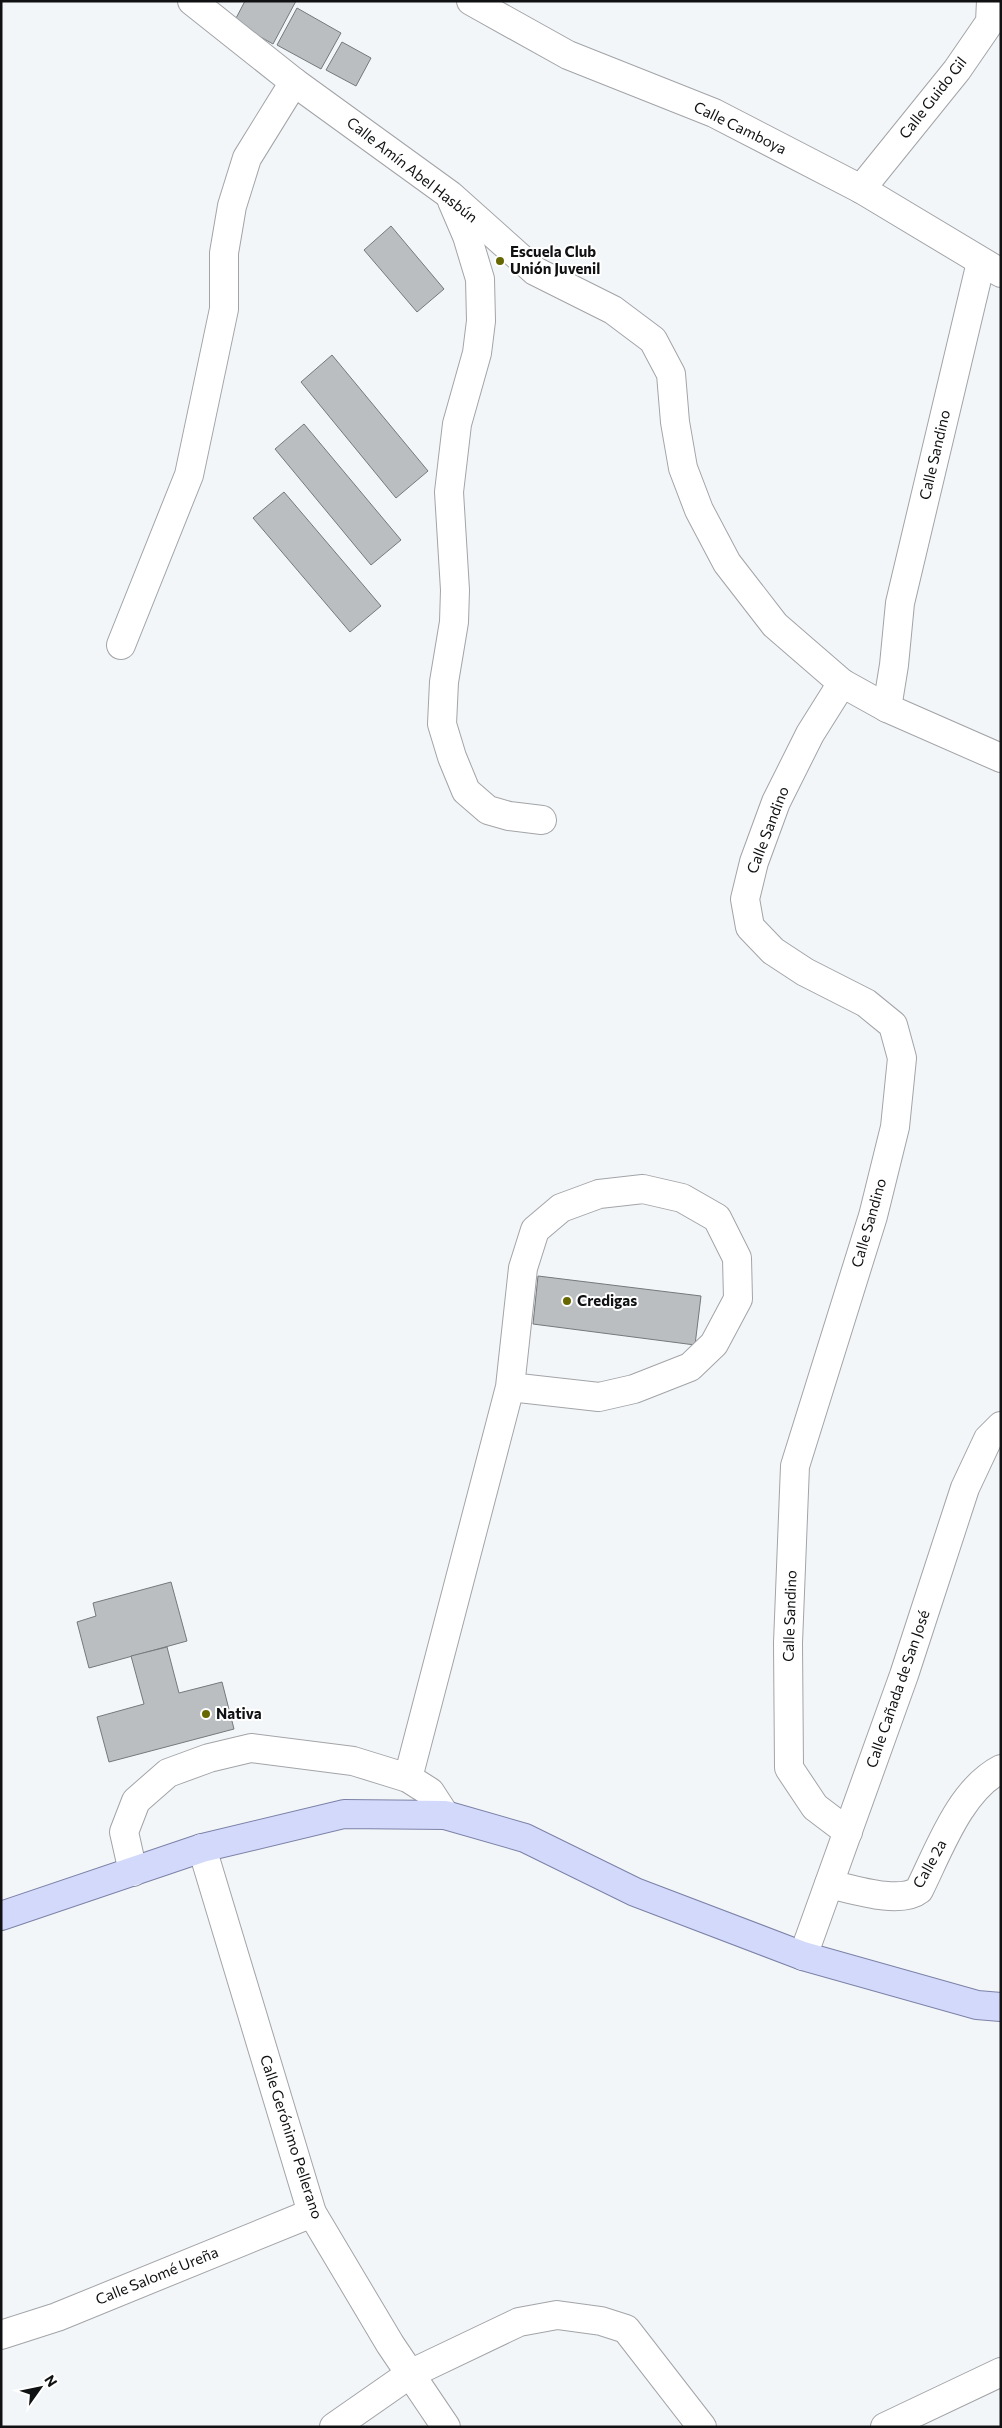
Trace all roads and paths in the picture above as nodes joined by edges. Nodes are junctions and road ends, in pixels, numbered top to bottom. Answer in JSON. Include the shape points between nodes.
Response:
{"nodes":[{"id":1,"x":192,"y":1,"type":"edge"},
{"id":2,"x":471,"y":1,"type":"edge"},
{"id":3,"x":991,"y":1,"type":"edge"},
{"id":4,"x":294,"y":82,"type":"junction"},
{"id":5,"x":861,"y":190,"type":"junction"},
{"id":6,"x":450,"y":195,"type":"junction"},
{"id":7,"x":991,"y":267,"type":"edge"},
{"id":8,"x":121,"y":645,"type":"dead end"},
{"id":9,"x":842,"y":683,"type":"junction"},
{"id":10,"x":887,"y":708,"type":"junction"},
{"id":11,"x":1001,"y":758,"type":"edge"},
{"id":12,"x":542,"y":820,"type":"dead end"},
{"id":13,"x":510,"y":1387,"type":"junction"},
{"id":14,"x":1001,"y":1426,"type":"edge"},
{"id":15,"x":1001,"y":1769,"type":"edge"},
{"id":16,"x":408,"y":1778,"type":"junction"},
{"id":17,"x":445,"y":1815,"type":"junction"},
{"id":18,"x":848,"y":1832,"type":"junction"},
{"id":19,"x":202,"y":1848,"type":"junction"},
{"id":20,"x":133,"y":1872,"type":"junction"},
{"id":21,"x":829,"y":1884,"type":"junction"},
{"id":22,"x":1,"y":1916,"type":"edge"},
{"id":23,"x":803,"y":1956,"type":"junction"},
{"id":24,"x":1001,"y":2007,"type":"edge"},
{"id":25,"x":312,"y":2213,"type":"junction"},
{"id":26,"x":1,"y":2334,"type":"edge"},
{"id":27,"x":1001,"y":2372,"type":"edge"},
{"id":28,"x":410,"y":2374,"type":"junction"},
{"id":29,"x":334,"y":2427,"type":"edge"},
{"id":30,"x":446,"y":2427,"type":"edge"},
{"id":31,"x":702,"y":2427,"type":"edge"},
{"id":32,"x":885,"y":2427,"type":"edge"}],
"edges":[{"from":1,"to":4,"type":"street","name":"Calle Amín Abel Hasbún"},
{"from":2,"to":5,"type":"street","name":"Calle Camboya","via":[[568,55],[714,113]]},
{"from":3,"to":5,"type":"street","name":"Calle Guido Gil","via":[[990,22],[957,70]]},
{"from":4,"to":6,"type":"street","name":"Calle Amín Abel Hasbún"},
{"from":4,"to":8,"type":"street","via":[[247,158],[232,206],[224,253],[224,309],[189,475]]},
{"from":5,"to":7,"type":"street","name":"Calle Camboya"},
{"from":6,"to":9,"type":"street","name":"Calle Amín Abel Hasbún","via":[[536,271],[613,310],[653,340],[671,374],[683,468],[699,510],[727,563],[775,625]]},
{"from":6,"to":12,"type":"street","via":[[480,279],[481,321],[477,354],[457,424],[449,492],[455,590],[442,724],[466,791],[488,810]]},
{"from":7,"to":10,"type":"street","name":"Calle Sandino","via":[[900,603]]},
{"from":9,"to":10,"type":"street","name":"Calle Amín Abel Hasbún"},
{"from":9,"to":18,"type":"street","name":"Calle Sandino","via":[[810,734],[776,802],[754,862],[745,899],[750,927],[773,951],[806,972],[866,1002],[893,1025],[902,1058],[895,1127],[873,1216],[795,1466],[788,1643],[789,1768],[815,1807]]},
{"from":10,"to":11,"type":"street","name":"Calle Amín Abel Hasbún"},
{"from":13,"to":13,"type":"street","via":[[599,1396],[634,1390],[690,1366],[714,1344],[738,1298],[737,1258],[717,1218],[682,1198],[643,1189],[599,1194],[561,1208],[535,1230],[523,1268]]},
{"from":13,"to":16,"type":"street"},
{"from":14,"to":18,"type":"street","name":"Calle Cañada de San José","via":[[988,1439],[965,1488]]},
{"from":15,"to":21,"type":"street","name":"Calle 2a","via":[[992,1773],[968,1796],[915,1893],[881,1895]]},
{"from":16,"to":17,"type":"street","via":[[430,1792]]},
{"from":16,"to":20,"type":"street","via":[[353,1761],[251,1748],[209,1758],[168,1773],[136,1801],[124,1832]]},
{"from":17,"to":19,"type":"main road","via":[[344,1814]]},
{"from":17,"to":23,"type":"main road","via":[[525,1838],[635,1892]]},
{"from":18,"to":21,"type":"street","name":"Calle Cañada de San José"},
{"from":19,"to":20,"type":"main road"},
{"from":19,"to":25,"type":"street","name":"Calle Gerónimo Pellerano"},
{"from":20,"to":22,"type":"main road"},
{"from":21,"to":23,"type":"street","name":"Calle Cañada de San José"},
{"from":23,"to":24,"type":"main road","via":[[977,2005]]},
{"from":25,"to":26,"type":"street","name":"Calle Salomé Ureña","via":[[57,2317]]},
{"from":25,"to":28,"type":"street","name":"Calle Gerónimo Pellerano"},
{"from":27,"to":32,"type":"street"},
{"from":28,"to":29,"type":"street"},
{"from":28,"to":30,"type":"street","name":"Calle Gerónimo Pellerano"},
{"from":28,"to":31,"type":"street","via":[[519,2322],[557,2315],[601,2321],[626,2329]]}]}
